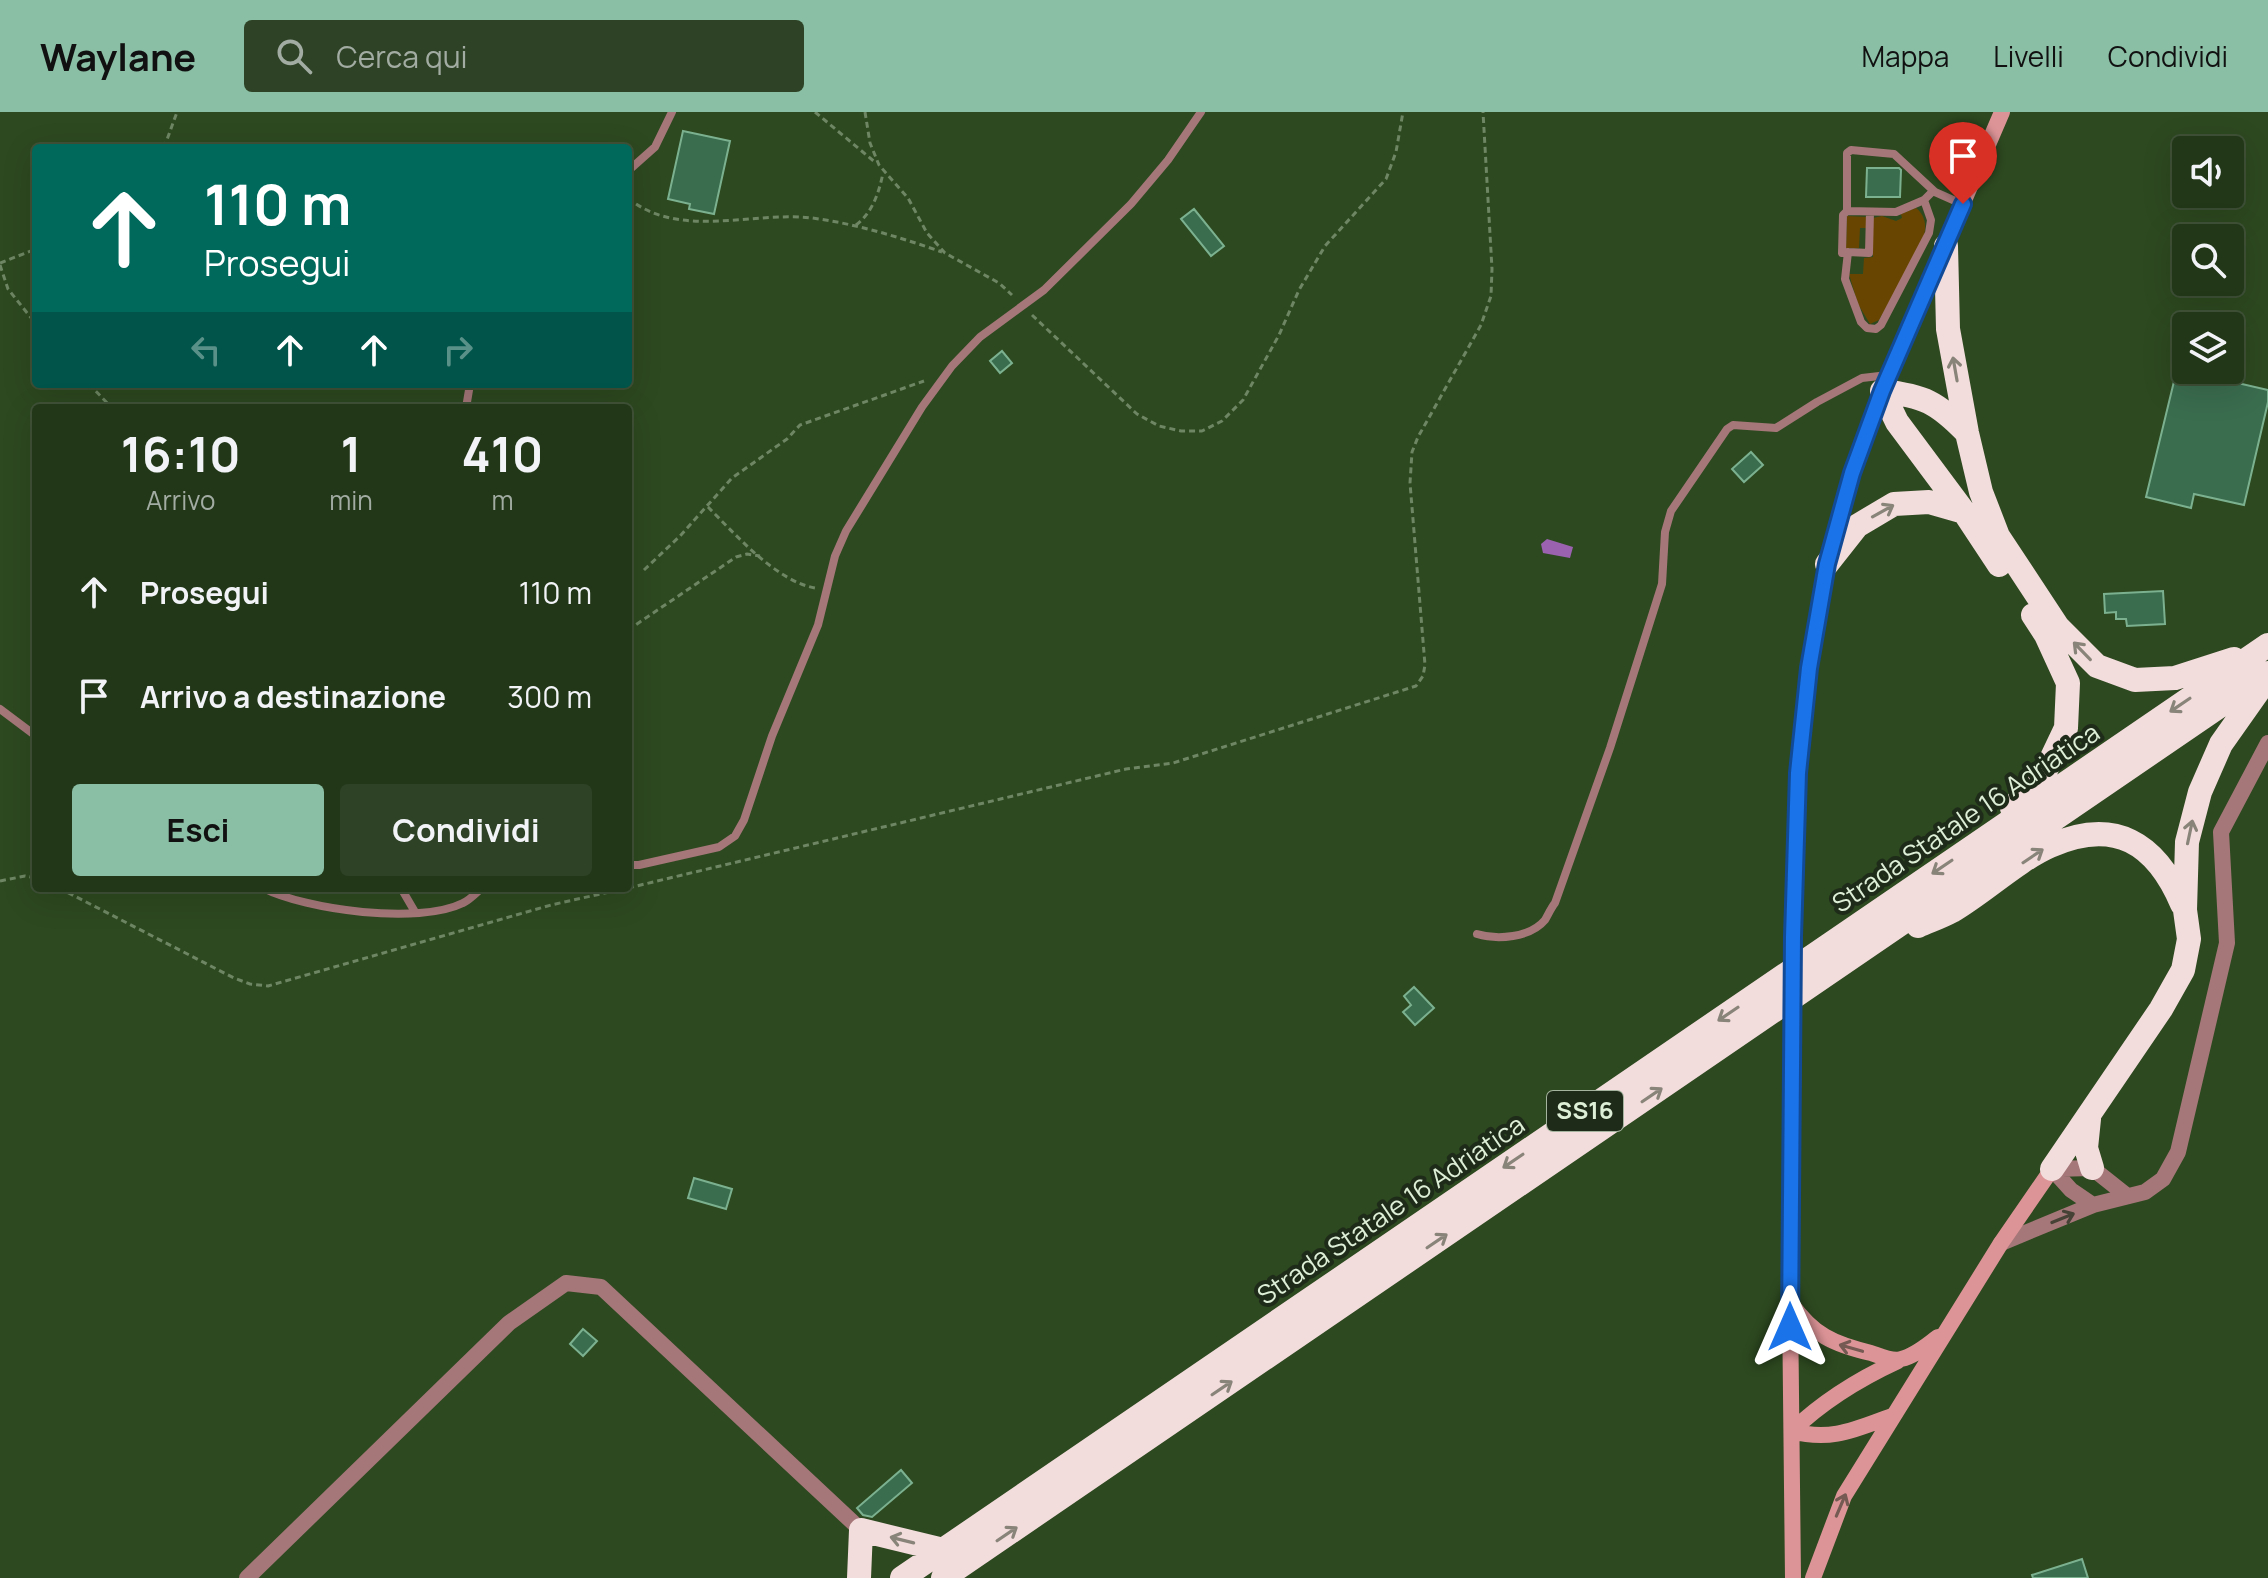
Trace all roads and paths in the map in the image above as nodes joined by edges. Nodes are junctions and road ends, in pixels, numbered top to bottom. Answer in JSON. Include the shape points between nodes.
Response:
{"nodes":[{"id":1,"x":177,"y":112,"type":"edge"},
{"id":2,"x":672,"y":112,"type":"edge"},
{"id":3,"x":815,"y":112,"type":"edge"},
{"id":4,"x":865,"y":112,"type":"edge"},
{"id":5,"x":1201,"y":112,"type":"edge"},
{"id":6,"x":1403,"y":112,"type":"edge"},
{"id":7,"x":1483,"y":112,"type":"edge"},
{"id":8,"x":2002,"y":112,"type":"edge"},
{"id":9,"x":165,"y":144,"type":"edge"},
{"id":10,"x":879,"y":165,"type":"junction"},
{"id":11,"x":632,"y":167,"type":"edge"},
{"id":12,"x":884,"y":171,"type":"junction"},
{"id":13,"x":1933,"y":191,"type":"junction"},
{"id":14,"x":1924,"y":200,"type":"junction"},
{"id":15,"x":632,"y":201,"type":"edge"},
{"id":16,"x":1963,"y":204,"type":"junction"},
{"id":17,"x":1847,"y":211,"type":"junction"},
{"id":18,"x":1870,"y":212,"type":"junction"},
{"id":19,"x":856,"y":225,"type":"junction"},
{"id":20,"x":1946,"y":246,"type":"junction"},
{"id":21,"x":32,"y":251,"type":"edge"},
{"id":22,"x":1848,"y":252,"type":"junction"},
{"id":23,"x":945,"y":253,"type":"junction"},
{"id":24,"x":0,"y":264,"type":"edge"},
{"id":25,"x":1023,"y":305,"type":"junction"},
{"id":26,"x":32,"y":319,"type":"edge"},
{"id":27,"x":952,"y":366,"type":"junction"},
{"id":28,"x":1886,"y":383,"type":"junction"},
{"id":29,"x":93,"y":388,"type":"edge"},
{"id":30,"x":108,"y":404,"type":"edge"},
{"id":31,"x":1967,"y":433,"type":"junction"},
{"id":32,"x":707,"y":505,"type":"junction"},
{"id":33,"x":1964,"y":512,"type":"junction"},
{"id":34,"x":760,"y":556,"type":"junction"},
{"id":35,"x":1827,"y":564,"type":"junction"},
{"id":36,"x":644,"y":570,"type":"dead end"},
{"id":37,"x":827,"y":590,"type":"junction"},
{"id":38,"x":632,"y":627,"type":"edge"},
{"id":39,"x":2266,"y":662,"type":"edge"},
{"id":40,"x":0,"y":709,"type":"edge"},
{"id":41,"x":32,"y":733,"type":"edge"},
{"id":42,"x":2268,"y":743,"type":"edge"},
{"id":43,"x":1987,"y":837,"type":"junction"},
{"id":44,"x":632,"y":865,"type":"edge"},
{"id":45,"x":32,"y":877,"type":"edge"},
{"id":46,"x":0,"y":881,"type":"edge"},
{"id":47,"x":632,"y":887,"type":"edge"},
{"id":48,"x":67,"y":892,"type":"edge"},
{"id":49,"x":276,"y":892,"type":"edge"},
{"id":50,"x":403,"y":892,"type":"edge"},
{"id":51,"x":477,"y":892,"type":"edge"},
{"id":52,"x":609,"y":892,"type":"edge"},
{"id":53,"x":2185,"y":910,"type":"junction"},
{"id":54,"x":415,"y":912,"type":"junction"},
{"id":55,"x":1477,"y":934,"type":"dead end"},
{"id":56,"x":1868,"y":948,"type":"junction"},
{"id":57,"x":2089,"y":1115,"type":"junction"},
{"id":58,"x":2092,"y":1168,"type":"junction"},
{"id":59,"x":2052,"y":1169,"type":"junction"},
{"id":60,"x":2126,"y":1195,"type":"junction"},
{"id":61,"x":2093,"y":1205,"type":"junction"},
{"id":62,"x":2001,"y":1243,"type":"junction"},
{"id":63,"x":1790,"y":1302,"type":"junction"},
{"id":64,"x":1946,"y":1331,"type":"junction"},
{"id":65,"x":1898,"y":1361,"type":"junction"},
{"id":66,"x":1892,"y":1416,"type":"junction"},
{"id":67,"x":1792,"y":1431,"type":"junction"},
{"id":68,"x":861,"y":1530,"type":"junction"},
{"id":69,"x":943,"y":1550,"type":"junction"},
{"id":70,"x":247,"y":1578,"type":"edge"},
{"id":71,"x":859,"y":1578,"type":"edge"},
{"id":72,"x":902,"y":1578,"type":"edge"},
{"id":73,"x":943,"y":1578,"type":"edge"},
{"id":74,"x":1793,"y":1578,"type":"edge"},
{"id":75,"x":1813,"y":1578,"type":"edge"}],
"edges":[{"from":1,"to":9,"type":"path"},
{"from":2,"to":11,"type":"lane","via":[[655,147]]},
{"from":3,"to":10,"type":"path"},
{"from":4,"to":10,"type":"path"},
{"from":5,"to":25,"type":"lane","via":[[1131,204]]},
{"from":6,"to":25,"type":"path","via":[[1386,179],[1325,246],[1243,400],[1222,421],[1202,431],[1181,431],[1137,414]]},
{"from":7,"to":47,"type":"path","via":[[1491,296],[1481,325],[1412,452],[1425,665],[1416,686],[1173,763],[1126,769]]},
{"from":8,"to":16,"type":"main road"},
{"from":10,"to":12,"type":"path"},
{"from":12,"to":19,"type":"path","via":[[879,191]]},
{"from":12,"to":23,"type":"path"},
{"from":13,"to":14,"type":"lane"},
{"from":13,"to":16,"type":"lane"},
{"from":13,"to":17,"type":"lane","via":[[1894,154],[1851,150]]},
{"from":14,"to":18,"type":"lane","via":[[1896,212]]},
{"from":14,"to":22,"type":"lane","via":[[1929,233],[1876,329],[1861,322],[1845,279]]},
{"from":15,"to":19,"type":"path","via":[[671,219],[784,217]]},
{"from":16,"to":20,"type":"main road"},
{"from":17,"to":18,"type":"lane"},
{"from":17,"to":22,"type":"lane","via":[[1842,253]]},
{"from":18,"to":22,"type":"lane","via":[[1869,253]]},
{"from":19,"to":23,"type":"path"},
{"from":20,"to":28,"type":"main road"},
{"from":31,"to":20,"type":"highway","one_way":true,"via":[[1948,329]]},
{"from":21,"to":24,"type":"path"},
{"from":23,"to":25,"type":"path","via":[[999,283]]},
{"from":24,"to":26,"type":"path","via":[[8,289]]},
{"from":25,"to":27,"type":"lane"},
{"from":27,"to":32,"type":"path","via":[[916,385],[800,425],[732,478]]},
{"from":27,"to":37,"type":"lane","via":[[846,531]]},
{"from":28,"to":31,"type":"highway","via":[[1945,411]]},
{"from":28,"to":33,"type":"highway","via":[[1897,422]]},
{"from":28,"to":35,"type":"main road","via":[[1852,473]]},
{"from":28,"to":55,"type":"lane","via":[[1862,378],[1776,428],[1727,429],[1671,511],[1662,584],[1555,903],[1543,923],[1521,935]]},
{"from":29,"to":30,"type":"path"},
{"from":39,"to":31,"type":"highway","one_way":true,"via":[[2135,680],[2097,666],[2058,627],[1998,536]]},
{"from":32,"to":34,"type":"path"},
{"from":32,"to":36,"type":"path"},
{"from":35,"to":33,"type":"highway","one_way":true,"via":[[1857,526],[1894,504],[1929,502]]},
{"from":33,"to":43,"type":"highway","via":[[2046,635],[2068,683],[2066,728],[2046,770]]},
{"from":34,"to":37,"type":"path","via":[[805,586]]},
{"from":34,"to":38,"type":"path","via":[[736,557]]},
{"from":35,"to":63,"type":"main road","bridge":true,"via":[[1798,773]]},
{"from":37,"to":44,"type":"lane","via":[[735,836],[719,847]]},
{"from":39,"to":43,"type":"highway","name":"Strada Statale 16 Adriatica","number":"SS16","one_way":true},
{"from":53,"to":39,"type":"highway","one_way":true,"via":[[2187,842],[2200,792]]},
{"from":39,"to":56,"type":"highway","name":"Strada Statale 16 Adriatica","number":"SS16"},
{"from":40,"to":41,"type":"lane"},
{"from":42,"to":60,"type":"street","via":[[2221,832],[2227,943],[2178,1152],[2163,1179],[2145,1192]]},
{"from":43,"to":69,"type":"highway","name":"Strada Statale 16 Adriatica","number":"SS16","one_way":true},
{"from":45,"to":46,"type":"path"},
{"from":48,"to":52,"type":"path","via":[[234,978],[268,986]]},
{"from":49,"to":54,"type":"lane","via":[[333,909],[386,915]]},
{"from":50,"to":54,"type":"lane"},
{"from":51,"to":54,"type":"lane","via":[[464,903]]},
{"from":56,"to":53,"type":"highway","one_way":true,"via":[[1951,912],[2049,846],[2092,833],[2127,838],[2151,854],[2171,878]]},
{"from":53,"to":57,"type":"highway","via":[[2189,939],[2183,970]]},
{"from":73,"to":56,"type":"highway","name":"Strada Statale 16 Adriatica","number":"SS16","one_way":true},
{"from":57,"to":58,"type":"highway","via":[[2086,1148]]},
{"from":57,"to":59,"type":"highway"},
{"from":58,"to":59,"type":"street"},
{"from":58,"to":60,"type":"street"},
{"from":59,"to":61,"type":"street"},
{"from":59,"to":62,"type":"main road"},
{"from":60,"to":61,"type":"street"},
{"from":62,"to":61,"type":"street","one_way":true},
{"from":62,"to":64,"type":"main road"},
{"from":65,"to":63,"type":"main road","one_way":true,"via":[[1843,1347],[1816,1333]]},
{"from":63,"to":67,"type":"main road"},
{"from":64,"to":65,"type":"main road"},
{"from":64,"to":66,"type":"main road"},
{"from":65,"to":67,"type":"main road","via":[[1814,1410]]},
{"from":66,"to":67,"type":"main road","via":[[1840,1434],[1814,1437]]},
{"from":75,"to":66,"type":"main road","one_way":true,"via":[[1844,1496]]},
{"from":67,"to":74,"type":"main road"},
{"from":69,"to":68,"type":"highway","one_way":true},
{"from":68,"to":70,"type":"street","via":[[601,1287],[566,1283],[509,1323]]},
{"from":68,"to":71,"type":"highway"},
{"from":69,"to":72,"type":"highway","name":"Strada Statale 16 Adriatica","number":"SS16"}]}
